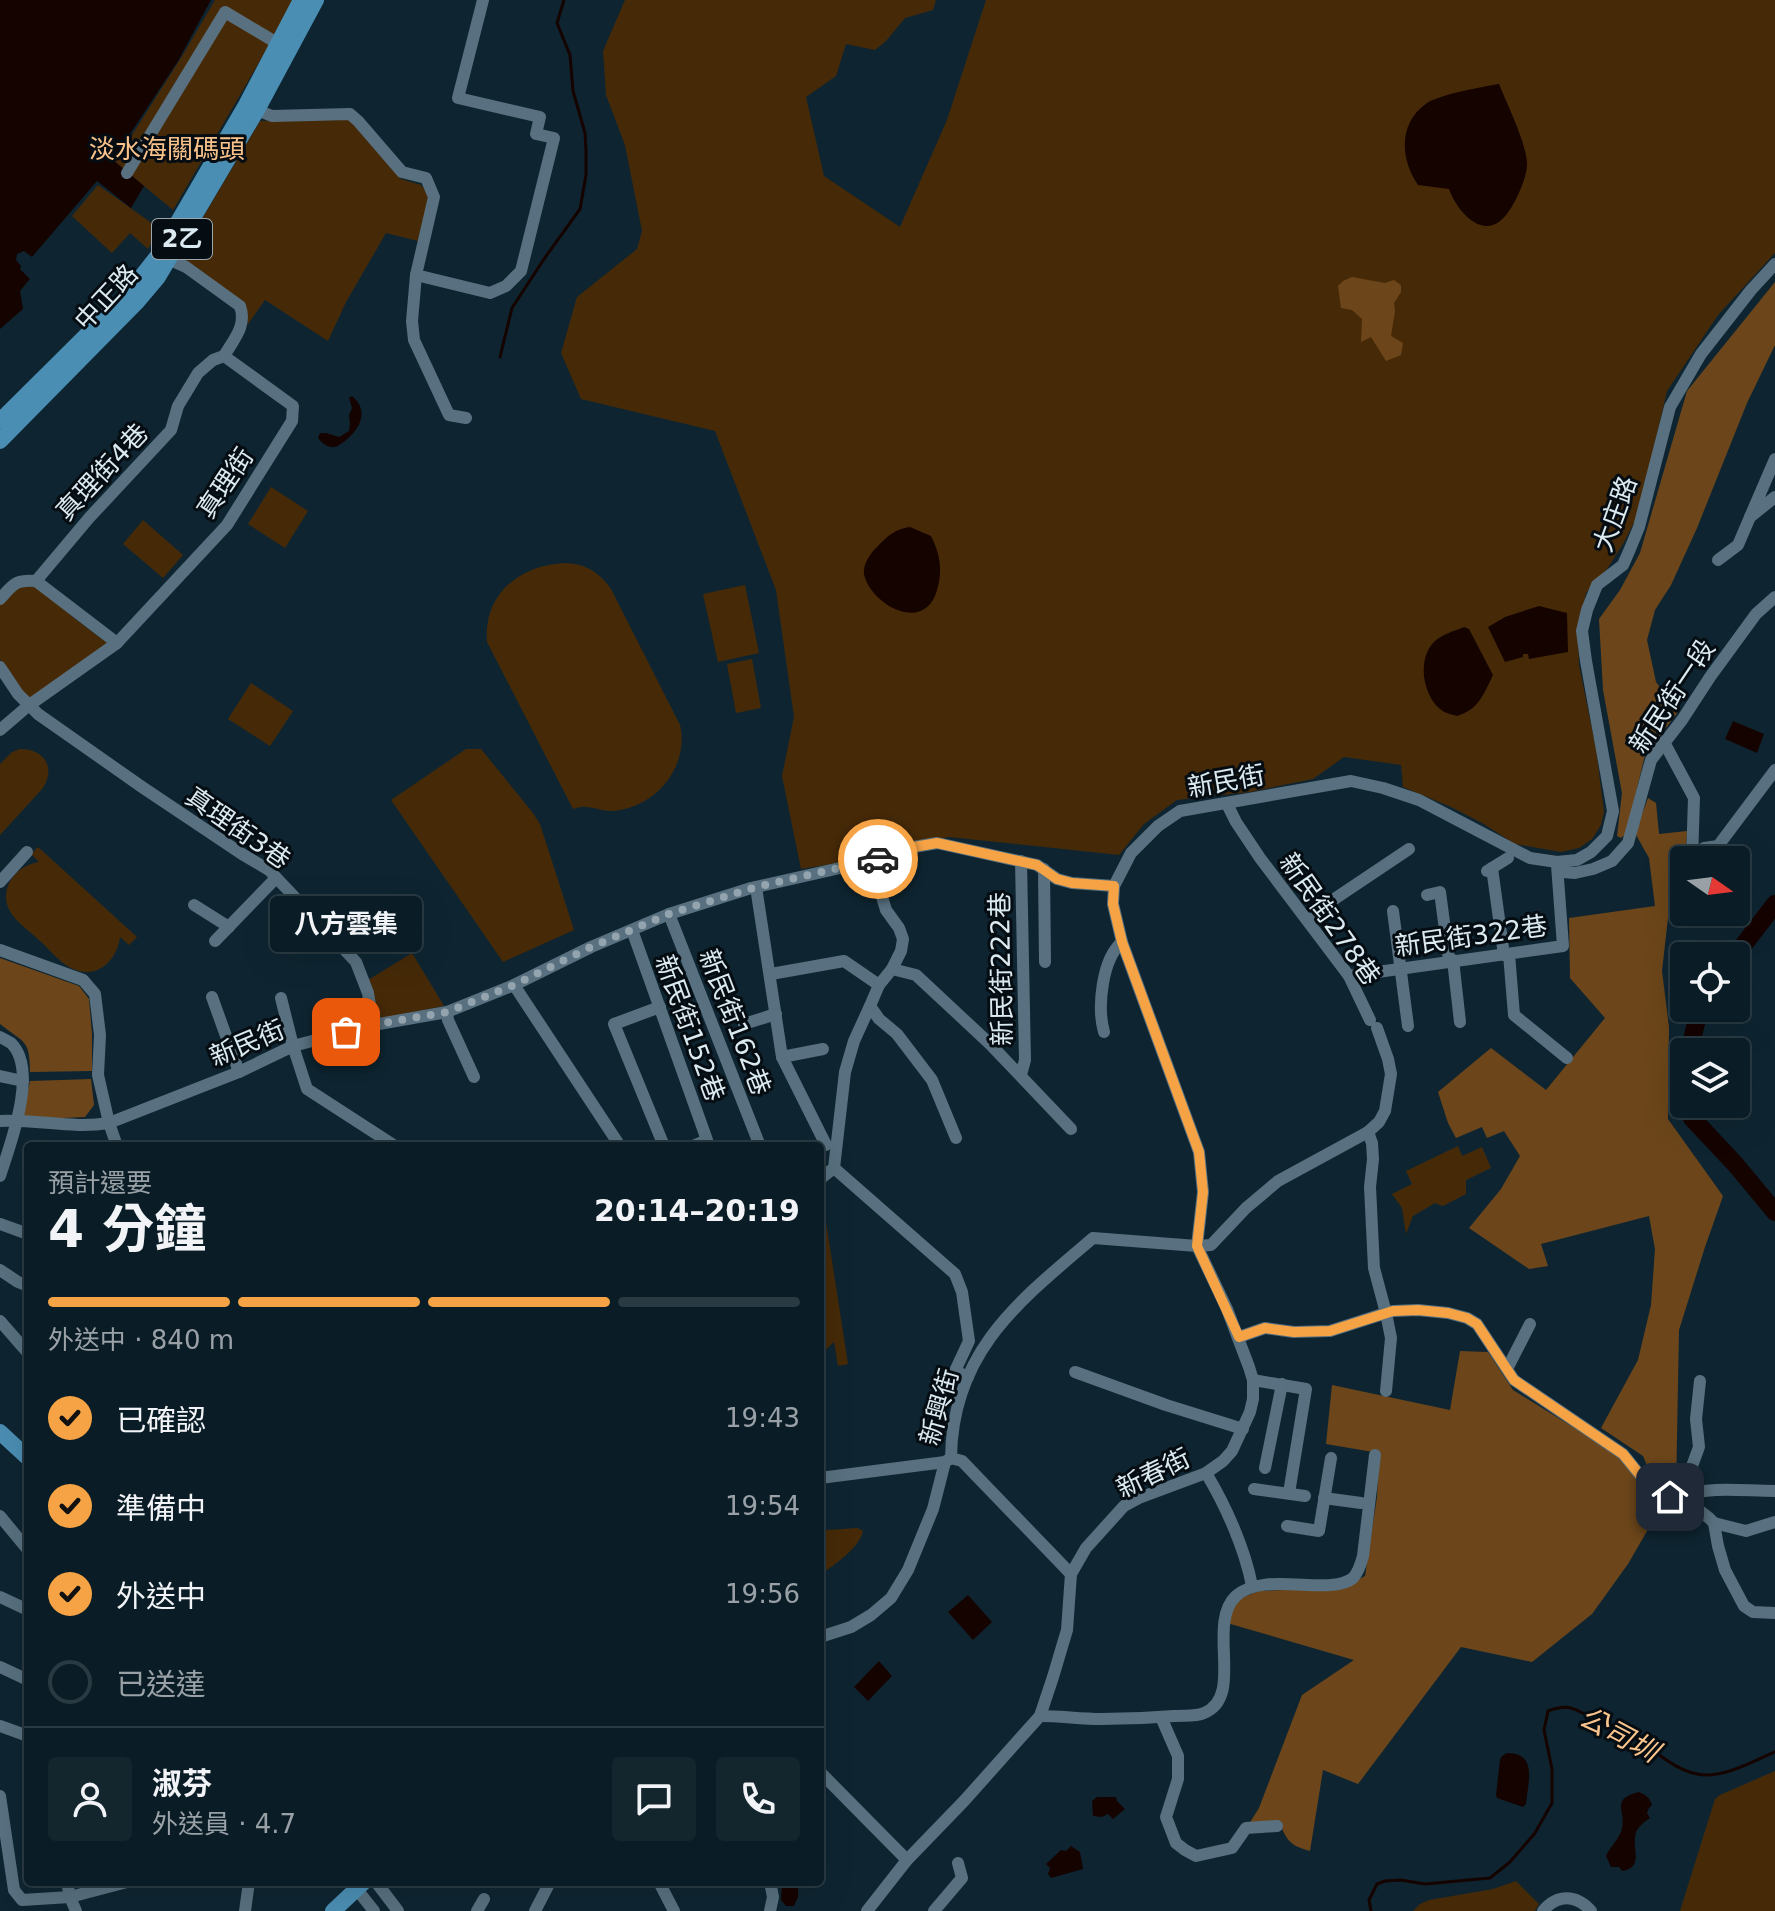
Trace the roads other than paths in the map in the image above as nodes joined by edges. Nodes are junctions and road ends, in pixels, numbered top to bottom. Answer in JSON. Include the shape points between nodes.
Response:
{"nodes":[{"id":1,"x":301,"y":0,"type":"edge"},
{"id":2,"x":316,"y":0,"type":"edge"},
{"id":3,"x":483,"y":0,"type":"edge"},
{"id":4,"x":228,"y":6,"type":"edge"},
{"id":5,"x":277,"y":43,"type":"junction"},
{"id":6,"x":257,"y":110,"type":"junction"},
{"id":7,"x":127,"y":173,"type":"dead end"},
{"id":8,"x":165,"y":257,"type":"junction"},
{"id":9,"x":1775,"y":264,"type":"edge"},
{"id":10,"x":416,"y":275,"type":"junction"},
{"id":11,"x":224,"y":356,"type":"junction"},
{"id":12,"x":466,"y":418,"type":"dead end"},
{"id":13,"x":0,"y":421,"type":"edge"},
{"id":14,"x":0,"y":441,"type":"edge"},
{"id":15,"x":1775,"y":459,"type":"edge"},
{"id":16,"x":1775,"y":497,"type":"edge"},
{"id":17,"x":1750,"y":517,"type":"junction"},
{"id":18,"x":1718,"y":560,"type":"dead end"},
{"id":19,"x":36,"y":581,"type":"junction"},
{"id":20,"x":1775,"y":597,"type":"edge"},
{"id":21,"x":0,"y":599,"type":"edge"},
{"id":22,"x":117,"y":643,"type":"junction"},
{"id":23,"x":0,"y":667,"type":"edge"},
{"id":24,"x":28,"y":706,"type":"junction"},
{"id":25,"x":0,"y":730,"type":"edge"},
{"id":26,"x":1664,"y":742,"type":"junction"},
{"id":27,"x":1775,"y":770,"type":"edge"},
{"id":28,"x":1227,"y":804,"type":"junction"},
{"id":29,"x":1692,"y":846,"type":"edge"},
{"id":30,"x":1718,"y":846,"type":"edge"},
{"id":31,"x":1409,"y":849,"type":"dead end"},
{"id":32,"x":27,"y":852,"type":"dead end"},
{"id":33,"x":1508,"y":858,"type":"dead end"},
{"id":34,"x":871,"y":861,"type":"junction"},
{"id":35,"x":1021,"y":861,"type":"junction"},
{"id":36,"x":1557,"y":862,"type":"junction"},
{"id":37,"x":1044,"y":869,"type":"junction"},
{"id":38,"x":276,"y":878,"type":"junction"},
{"id":39,"x":0,"y":882,"type":"edge"},
{"id":40,"x":1114,"y":886,"type":"junction"},
{"id":41,"x":756,"y":887,"type":"junction"},
{"id":42,"x":1427,"y":895,"type":"dead end"},
{"id":43,"x":194,"y":905,"type":"dead end"},
{"id":44,"x":1393,"y":911,"type":"dead end"},
{"id":45,"x":669,"y":914,"type":"junction"},
{"id":46,"x":1306,"y":918,"type":"junction"},
{"id":47,"x":229,"y":927,"type":"junction"},
{"id":48,"x":632,"y":930,"type":"junction"},
{"id":49,"x":215,"y":941,"type":"dead end"},
{"id":50,"x":1122,"y":942,"type":"junction"},
{"id":51,"x":0,"y":950,"type":"edge"},
{"id":52,"x":1506,"y":955,"type":"junction"},
{"id":53,"x":1451,"y":960,"type":"junction"},
{"id":54,"x":1045,"y":962,"type":"dead end"},
{"id":55,"x":1400,"y":967,"type":"junction"},
{"id":56,"x":892,"y":969,"type":"junction"},
{"id":57,"x":771,"y":974,"type":"junction"},
{"id":58,"x":1349,"y":976,"type":"junction"},
{"id":59,"x":514,"y":985,"type":"junction"},
{"id":60,"x":879,"y":985,"type":"junction"},
{"id":61,"x":212,"y":997,"type":"dead end"},
{"id":62,"x":281,"y":998,"type":"dead end"},
{"id":63,"x":870,"y":1006,"type":"junction"},
{"id":64,"x":660,"y":1007,"type":"junction"},
{"id":65,"x":447,"y":1012,"type":"junction"},
{"id":66,"x":776,"y":1014,"type":"junction"},
{"id":67,"x":1460,"y":1022,"type":"dead end"},
{"id":68,"x":744,"y":1024,"type":"dead end"},
{"id":69,"x":373,"y":1025,"type":"junction"},
{"id":70,"x":1408,"y":1026,"type":"dead end"},
{"id":71,"x":1104,"y":1032,"type":"dead end"},
{"id":72,"x":0,"y":1037,"type":"edge"},
{"id":73,"x":293,"y":1046,"type":"junction"},
{"id":74,"x":823,"y":1049,"type":"dead end"},
{"id":75,"x":782,"y":1057,"type":"junction"},
{"id":76,"x":1567,"y":1058,"type":"dead end"},
{"id":77,"x":239,"y":1072,"type":"junction"},
{"id":78,"x":1021,"y":1075,"type":"junction"},
{"id":79,"x":0,"y":1076,"type":"edge"},
{"id":80,"x":474,"y":1077,"type":"dead end"},
{"id":81,"x":23,"y":1081,"type":"junction"},
{"id":82,"x":18,"y":1120,"type":"junction"},
{"id":83,"x":0,"y":1121,"type":"edge"},
{"id":84,"x":109,"y":1123,"type":"junction"},
{"id":85,"x":1071,"y":1129,"type":"dead end"},
{"id":86,"x":1368,"y":1132,"type":"junction"},
{"id":87,"x":956,"y":1138,"type":"dead end"},
{"id":88,"x":116,"y":1142,"type":"edge"},
{"id":89,"x":389,"y":1142,"type":"edge"},
{"id":90,"x":617,"y":1142,"type":"edge"},
{"id":91,"x":662,"y":1142,"type":"edge"},
{"id":92,"x":702,"y":1142,"type":"edge"},
{"id":93,"x":758,"y":1142,"type":"edge"},
{"id":94,"x":826,"y":1145,"type":"dead end"},
{"id":95,"x":834,"y":1168,"type":"junction"},
{"id":96,"x":0,"y":1176,"type":"edge"},
{"id":97,"x":824,"y":1176,"type":"edge"},
{"id":98,"x":0,"y":1224,"type":"edge"},
{"id":99,"x":24,"y":1233,"type":"edge"},
{"id":100,"x":1197,"y":1246,"type":"junction"},
{"id":101,"x":0,"y":1270,"type":"edge"},
{"id":102,"x":24,"y":1284,"type":"edge"},
{"id":103,"x":1386,"y":1313,"type":"junction"},
{"id":104,"x":0,"y":1321,"type":"edge"},
{"id":105,"x":1530,"y":1324,"type":"dead end"},
{"id":106,"x":1239,"y":1337,"type":"junction"},
{"id":107,"x":24,"y":1348,"type":"edge"},
{"id":108,"x":1507,"y":1369,"type":"junction"},
{"id":109,"x":1075,"y":1372,"type":"dead end"},
{"id":110,"x":968,"y":1377,"type":"junction"},
{"id":111,"x":1253,"y":1380,"type":"junction"},
{"id":112,"x":1700,"y":1381,"type":"dead end"},
{"id":113,"x":1282,"y":1384,"type":"junction"},
{"id":114,"x":1386,"y":1391,"type":"dead end"},
{"id":115,"x":1243,"y":1429,"type":"junction"},
{"id":116,"x":0,"y":1432,"type":"edge"},
{"id":117,"x":24,"y":1453,"type":"edge"},
{"id":118,"x":1375,"y":1455,"type":"dead end"},
{"id":119,"x":1331,"y":1458,"type":"dead end"},
{"id":120,"x":948,"y":1460,"type":"junction"},
{"id":121,"x":1265,"y":1468,"type":"dead end"},
{"id":122,"x":1206,"y":1473,"type":"junction"},
{"id":123,"x":824,"y":1477,"type":"edge"},
{"id":124,"x":1254,"y":1489,"type":"dead end"},
{"id":125,"x":1775,"y":1491,"type":"edge"},
{"id":126,"x":1289,"y":1493,"type":"junction"},
{"id":127,"x":1305,"y":1496,"type":"dead end"},
{"id":128,"x":1681,"y":1496,"type":"junction"},
{"id":129,"x":1324,"y":1498,"type":"junction"},
{"id":130,"x":1361,"y":1503,"type":"dead end"},
{"id":131,"x":0,"y":1516,"type":"edge"},
{"id":132,"x":1775,"y":1522,"type":"edge"},
{"id":133,"x":1714,"y":1523,"type":"junction"},
{"id":134,"x":1287,"y":1526,"type":"dead end"},
{"id":135,"x":24,"y":1545,"type":"edge"},
{"id":136,"x":1071,"y":1574,"type":"junction"},
{"id":137,"x":1252,"y":1586,"type":"junction"},
{"id":138,"x":0,"y":1597,"type":"edge"},
{"id":139,"x":24,"y":1608,"type":"edge"},
{"id":140,"x":1775,"y":1613,"type":"edge"},
{"id":141,"x":824,"y":1636,"type":"edge"},
{"id":142,"x":0,"y":1667,"type":"edge"},
{"id":143,"x":24,"y":1678,"type":"edge"},
{"id":144,"x":1040,"y":1716,"type":"junction"},
{"id":145,"x":1161,"y":1717,"type":"junction"},
{"id":146,"x":0,"y":1726,"type":"edge"},
{"id":147,"x":24,"y":1735,"type":"edge"},
{"id":148,"x":824,"y":1776,"type":"edge"},
{"id":149,"x":0,"y":1796,"type":"edge"},
{"id":150,"x":1277,"y":1826,"type":"dead end"},
{"id":151,"x":907,"y":1860,"type":"junction"},
{"id":152,"x":958,"y":1863,"type":"dead end"},
{"id":153,"x":68,"y":1886,"type":"edge"},
{"id":154,"x":112,"y":1886,"type":"edge"},
{"id":155,"x":248,"y":1886,"type":"edge"},
{"id":156,"x":355,"y":1886,"type":"edge"},
{"id":157,"x":358,"y":1886,"type":"edge"},
{"id":158,"x":379,"y":1886,"type":"edge"},
{"id":159,"x":548,"y":1886,"type":"edge"},
{"id":160,"x":661,"y":1886,"type":"edge"},
{"id":161,"x":771,"y":1886,"type":"edge"},
{"id":162,"x":70,"y":1897,"type":"junction"},
{"id":163,"x":484,"y":1899,"type":"dead end"},
{"id":164,"x":76,"y":1911,"type":"edge"},
{"id":165,"x":245,"y":1911,"type":"edge"},
{"id":166,"x":333,"y":1911,"type":"edge"},
{"id":167,"x":374,"y":1911,"type":"edge"},
{"id":168,"x":398,"y":1911,"type":"edge"},
{"id":169,"x":477,"y":1911,"type":"edge"},
{"id":170,"x":535,"y":1911,"type":"edge"},
{"id":171,"x":674,"y":1911,"type":"edge"},
{"id":172,"x":770,"y":1911,"type":"edge"},
{"id":173,"x":867,"y":1911,"type":"edge"},
{"id":174,"x":934,"y":1911,"type":"edge"},
{"id":175,"x":1543,"y":1911,"type":"edge"},
{"id":176,"x":1591,"y":1911,"type":"edge"}],
"edges":[{"from":1,"to":5,"type":"main road","name":"中正路","number":"2乙"},
{"from":2,"to":6,"type":"main road","name":"中正路","number":"2乙"},
{"from":3,"to":10,"type":"street","via":[[458,98],[540,117],[536,134],[554,138],[551,153],[521,271],[506,286],[490,293]]},
{"from":4,"to":5,"type":"street"},
{"from":4,"to":7,"type":"street"},
{"from":5,"to":8,"type":"main road","name":"中正路","number":"2乙"},
{"from":6,"to":8,"type":"main road","name":"中正路","number":"2乙"},
{"from":6,"to":10,"type":"street","via":[[272,116],[350,114],[402,172],[426,178],[434,197]]},
{"from":8,"to":11,"type":"street","via":[[240,306],[243,325]]},
{"from":8,"to":13,"type":"main road","name":"中正路","number":"2乙"},
{"from":8,"to":14,"type":"main road","name":"中正路","number":"2乙","via":[[158,277],[136,303]]},
{"from":9,"to":36,"type":"street","name":"大庄路","via":[[1701,354],[1670,407],[1630,549],[1623,565],[1597,585],[1590,601],[1582,631],[1613,811],[1599,845],[1577,860]]},
{"from":10,"to":12,"type":"street","via":[[414,340],[449,415]]},
{"from":11,"to":19,"type":"street","name":"真理街4巷","via":[[198,373],[171,430]]},
{"from":11,"to":22,"type":"street","name":"真理街","via":[[293,406],[292,421],[227,525]]},
{"from":15,"to":17,"type":"street"},
{"from":16,"to":17,"type":"street"},
{"from":17,"to":18,"type":"street","via":[[1738,545]]},
{"from":19,"to":21,"type":"street","via":[[20,580]]},
{"from":19,"to":22,"type":"street"},
{"from":20,"to":26,"type":"street","name":"新民街一段","via":[[1756,614]]},
{"from":22,"to":24,"type":"street","name":"真理街"},
{"from":23,"to":24,"type":"street","name":"真理街3巷"},
{"from":24,"to":25,"type":"street","name":"真理街"},
{"from":24,"to":38,"type":"street","name":"真理街3巷"},
{"from":26,"to":29,"type":"street","via":[[1694,798]]},
{"from":26,"to":36,"type":"street","name":"新民街一段","via":[[1651,760],[1628,843],[1612,861],[1575,873],[1563,872]]},
{"from":27,"to":30,"type":"street"},
{"from":28,"to":36,"type":"street","name":"新民街","via":[[1351,781],[1419,800],[1530,858]]},
{"from":28,"to":40,"type":"street","name":"新民街","via":[[1180,811],[1158,826],[1131,853]]},
{"from":28,"to":46,"type":"street","name":"新民街278巷"},
{"from":31,"to":46,"type":"street"},
{"from":32,"to":39,"type":"street"},
{"from":33,"to":52,"type":"street","via":[[1490,875]]},
{"from":34,"to":35,"type":"street","name":"新民街","via":[[937,843]]},
{"from":34,"to":41,"type":"street","name":"新民街"},
{"from":34,"to":56,"type":"street","via":[[886,910],[903,939]]},
{"from":35,"to":37,"type":"street","name":"新民街"},
{"from":35,"to":78,"type":"street","name":"新民街222巷"},
{"from":36,"to":52,"type":"street","name":"新民街322巷","via":[[1563,946]]},
{"from":37,"to":40,"type":"street","name":"新民街","via":[[1072,883]]},
{"from":37,"to":54,"type":"street"},
{"from":38,"to":47,"type":"street"},
{"from":38,"to":69,"type":"street","name":"真理街3巷","via":[[356,962]]},
{"from":40,"to":50,"type":"street"},
{"from":41,"to":45,"type":"street","name":"新民街"},
{"from":41,"to":57,"type":"street"},
{"from":42,"to":53,"type":"street","via":[[1440,892]]},
{"from":43,"to":47,"type":"street"},
{"from":44,"to":55,"type":"street"},
{"from":45,"to":48,"type":"street","name":"新民街"},
{"from":45,"to":93,"type":"street","name":"新民街162巷"},
{"from":46,"to":58,"type":"street","name":"新民街278巷"},
{"from":47,"to":49,"type":"street"},
{"from":48,"to":59,"type":"street","name":"新民街"},
{"from":48,"to":64,"type":"street","name":"新民街152巷"},
{"from":50,"to":71,"type":"street","via":[[1103,981]]},
{"from":50,"to":100,"type":"street","via":[[1199,1152],[1203,1192]]},
{"from":51,"to":84,"type":"street","via":[[83,980],[95,994],[98,1075]]},
{"from":52,"to":53,"type":"street","name":"新民街322巷"},
{"from":52,"to":76,"type":"street","via":[[1514,1015]]},
{"from":53,"to":55,"type":"street","name":"新民街322巷"},
{"from":53,"to":67,"type":"street"},
{"from":55,"to":58,"type":"street","name":"新民街322巷"},
{"from":55,"to":70,"type":"street"},
{"from":56,"to":60,"type":"street"},
{"from":56,"to":78,"type":"street","via":[[916,975]]},
{"from":57,"to":60,"type":"street","via":[[844,961]]},
{"from":57,"to":66,"type":"street"},
{"from":58,"to":86,"type":"street","name":"新民街278巷","via":[[1374,1024],[1391,1074],[1385,1111]]},
{"from":59,"to":65,"type":"street","name":"新民街"},
{"from":59,"to":90,"type":"street"},
{"from":60,"to":63,"type":"street"},
{"from":61,"to":77,"type":"street"},
{"from":62,"to":73,"type":"street"},
{"from":63,"to":87,"type":"street","via":[[932,1080]]},
{"from":63,"to":95,"type":"street","via":[[845,1072]]},
{"from":64,"to":91,"type":"street","via":[[614,1024]]},
{"from":64,"to":92,"type":"street","name":"新民街152巷","via":[[707,1140]]},
{"from":65,"to":69,"type":"street","name":"新民街"},
{"from":65,"to":80,"type":"street"},
{"from":66,"to":68,"type":"street"},
{"from":66,"to":75,"type":"street"},
{"from":69,"to":73,"type":"street","name":"新民街"},
{"from":72,"to":81,"type":"street","via":[[20,1058]]},
{"from":73,"to":77,"type":"street","name":"新民街"},
{"from":73,"to":89,"type":"street","via":[[307,1089]]},
{"from":74,"to":75,"type":"street"},
{"from":75,"to":94,"type":"street"},
{"from":77,"to":84,"type":"street","name":"新民街"},
{"from":78,"to":85,"type":"street"},
{"from":79,"to":81,"type":"street"},
{"from":81,"to":82,"type":"street"},
{"from":82,"to":83,"type":"street","name":"新民街"},
{"from":82,"to":84,"type":"street","name":"新民街","via":[[87,1127]]},
{"from":82,"to":96,"type":"street"},
{"from":84,"to":88,"type":"street"},
{"from":86,"to":100,"type":"street","via":[[1278,1181],[1211,1245]]},
{"from":86,"to":103,"type":"street","via":[[1374,1268]]},
{"from":95,"to":97,"type":"street"},
{"from":95,"to":110,"type":"street","via":[[955,1274],[969,1341],[955,1371]]},
{"from":98,"to":99,"type":"street"},
{"from":100,"to":106,"type":"street","name":"新春街"},
{"from":100,"to":110,"type":"street","name":"新興街","via":[[1093,1238],[998,1327]]},
{"from":101,"to":102,"type":"street"},
{"from":103,"to":106,"type":"street","via":[[1330,1331],[1265,1328]]},
{"from":103,"to":108,"type":"street","via":[[1418,1310],[1467,1318],[1477,1324]]},
{"from":103,"to":114,"type":"street","via":[[1391,1338]]},
{"from":104,"to":107,"type":"street"},
{"from":105,"to":108,"type":"street"},
{"from":106,"to":111,"type":"street","name":"新春街"},
{"from":108,"to":128,"type":"street","via":[[1514,1380],[1623,1454],[1652,1490],[1661,1496]]},
{"from":109,"to":115,"type":"street"},
{"from":110,"to":120,"type":"street","name":"新興街"},
{"from":111,"to":113,"type":"street"},
{"from":111,"to":115,"type":"street","name":"新春街"},
{"from":112,"to":128,"type":"street","via":[[1699,1447]]},
{"from":113,"to":121,"type":"street"},
{"from":113,"to":126,"type":"street","via":[[1306,1389]]},
{"from":115,"to":122,"type":"street","name":"新春街","via":[[1232,1451]]},
{"from":116,"to":117,"type":"main road"},
{"from":118,"to":137,"type":"street","via":[[1363,1556],[1352,1579]]},
{"from":119,"to":129,"type":"street"},
{"from":120,"to":123,"type":"street"},
{"from":120,"to":136,"type":"street","via":[[962,1461]]},
{"from":120,"to":141,"type":"street","name":"新興街","via":[[908,1570],[891,1598],[851,1627]]},
{"from":122,"to":136,"type":"street","name":"新春街","via":[[1124,1506],[1086,1548]]},
{"from":122,"to":137,"type":"street"},
{"from":124,"to":126,"type":"street"},
{"from":125,"to":128,"type":"street","via":[[1727,1489]]},
{"from":126,"to":127,"type":"street"},
{"from":128,"to":133,"type":"street"},
{"from":129,"to":130,"type":"street"},
{"from":129,"to":134,"type":"street","via":[[1319,1531]]},
{"from":131,"to":135,"type":"street"},
{"from":132,"to":133,"type":"street","via":[[1746,1531]]},
{"from":133,"to":140,"type":"street","via":[[1725,1570],[1744,1606]]},
{"from":136,"to":144,"type":"street","name":"新春街","via":[[1067,1630]]},
{"from":137,"to":145,"type":"street","via":[[1233,1598],[1225,1611],[1225,1675],[1214,1706],[1199,1715]]},
{"from":138,"to":139,"type":"street"},
{"from":142,"to":143,"type":"street"},
{"from":144,"to":145,"type":"street"},
{"from":144,"to":151,"type":"street","name":"新春街"},
{"from":145,"to":150,"type":"street","via":[[1178,1756],[1178,1779],[1166,1817],[1176,1843],[1196,1856],[1232,1848],[1246,1828]]},
{"from":146,"to":147,"type":"street"},
{"from":148,"to":151,"type":"street"},
{"from":149,"to":162,"type":"street","via":[[14,1890],[22,1900]]},
{"from":151,"to":173,"type":"street","name":"新春街"},
{"from":152,"to":174,"type":"street","via":[[962,1878]]},
{"from":153,"to":162,"type":"street"},
{"from":154,"to":162,"type":"street"},
{"from":155,"to":165,"type":"street"},
{"from":156,"to":166,"type":"main road"},
{"from":157,"to":167,"type":"street"},
{"from":158,"to":168,"type":"street"},
{"from":159,"to":170,"type":"street"},
{"from":160,"to":171,"type":"street"},
{"from":161,"to":172,"type":"street"},
{"from":162,"to":164,"type":"street"},
{"from":163,"to":169,"type":"street"},
{"from":175,"to":176,"type":"street","via":[[1567,1898]]}]}
